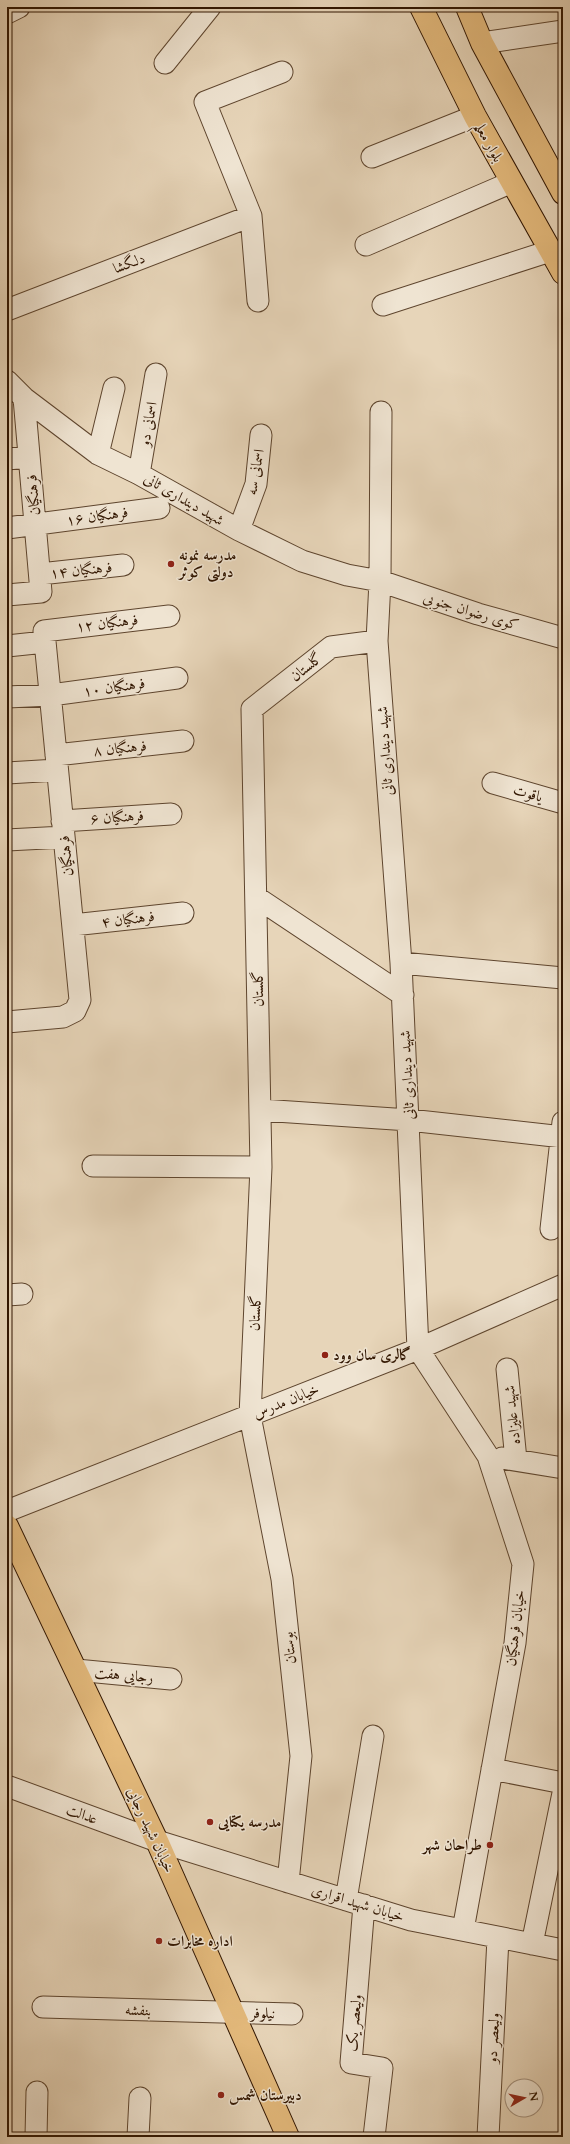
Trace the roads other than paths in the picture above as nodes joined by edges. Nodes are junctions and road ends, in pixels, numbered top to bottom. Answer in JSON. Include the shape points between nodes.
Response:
{"nodes":[{"id":1,"x":19,"y":7,"type":"edge"},
{"id":2,"x":210,"y":7,"type":"edge"},
{"id":3,"x":421,"y":7,"type":"edge"},
{"id":4,"x":467,"y":7,"type":"edge"},
{"id":5,"x":7,"y":13,"type":"edge"},
{"id":6,"x":563,"y":31,"type":"edge"},
{"id":7,"x":482,"y":43,"type":"junction"},
{"id":8,"x":165,"y":63,"type":"dead end"},
{"id":9,"x":282,"y":72,"type":"dead end"},
{"id":10,"x":475,"y":116,"type":"junction"},
{"id":11,"x":372,"y":157,"type":"dead end"},
{"id":12,"x":512,"y":182,"type":"junction"},
{"id":13,"x":563,"y":193,"type":"edge"},
{"id":14,"x":251,"y":216,"type":"junction"},
{"id":15,"x":366,"y":245,"type":"dead end"},
{"id":16,"x":550,"y":251,"type":"junction"},
{"id":17,"x":563,"y":273,"type":"edge"},
{"id":18,"x":258,"y":300,"type":"dead end"},
{"id":19,"x":383,"y":305,"type":"dead end"},
{"id":20,"x":7,"y":310,"type":"edge"},
{"id":21,"x":156,"y":374,"type":"dead end"},
{"id":22,"x":12,"y":387,"type":"edge"},
{"id":23,"x":114,"y":388,"type":"dead end"},
{"id":24,"x":381,"y":412,"type":"dead end"},
{"id":25,"x":261,"y":435,"type":"dead end"},
{"id":26,"x":98,"y":454,"type":"junction"},
{"id":27,"x":29,"y":457,"type":"junction"},
{"id":28,"x":7,"y":459,"type":"edge"},
{"id":29,"x":139,"y":474,"type":"junction"},
{"id":30,"x":159,"y":508,"type":"dead end"},
{"id":31,"x":35,"y":525,"type":"junction"},
{"id":32,"x":7,"y":528,"type":"edge"},
{"id":33,"x":238,"y":530,"type":"junction"},
{"id":34,"x":123,"y":565,"type":"dead end"},
{"id":35,"x":380,"y":581,"type":"junction"},
{"id":36,"x":40,"y":583,"type":"junction"},
{"id":37,"x":7,"y":595,"type":"edge"},
{"id":38,"x":169,"y":616,"type":"dead end"},
{"id":39,"x":45,"y":636,"type":"junction"},
{"id":40,"x":563,"y":638,"type":"edge"},
{"id":41,"x":377,"y":641,"type":"junction"},
{"id":42,"x":7,"y":646,"type":"edge"},
{"id":43,"x":177,"y":678,"type":"dead end"},
{"id":44,"x":50,"y":695,"type":"junction"},
{"id":45,"x":7,"y":697,"type":"edge"},
{"id":46,"x":183,"y":741,"type":"dead end"},
{"id":47,"x":57,"y":763,"type":"junction"},
{"id":48,"x":7,"y":773,"type":"edge"},
{"id":49,"x":493,"y":783,"type":"dead end"},
{"id":50,"x":563,"y":803,"type":"edge"},
{"id":51,"x":171,"y":814,"type":"dead end"},
{"id":52,"x":63,"y":829,"type":"junction"},
{"id":53,"x":7,"y":840,"type":"edge"},
{"id":54,"x":256,"y":897,"type":"junction"},
{"id":55,"x":183,"y":912,"type":"dead end"},
{"id":56,"x":72,"y":925,"type":"junction"},
{"id":57,"x":401,"y":963,"type":"junction"},
{"id":58,"x":563,"y":978,"type":"edge"},
{"id":59,"x":403,"y":995,"type":"junction"},
{"id":60,"x":7,"y":1022,"type":"edge"},
{"id":61,"x":261,"y":1110,"type":"junction"},
{"id":62,"x":409,"y":1120,"type":"junction"},
{"id":63,"x":563,"y":1132,"type":"edge"},
{"id":64,"x":93,"y":1166,"type":"dead end"},
{"id":65,"x":261,"y":1167,"type":"junction"},
{"id":66,"x":551,"y":1229,"type":"dead end"},
{"id":67,"x":563,"y":1285,"type":"edge"},
{"id":68,"x":418,"y":1349,"type":"junction"},
{"id":69,"x":507,"y":1369,"type":"dead end"},
{"id":70,"x":250,"y":1416,"type":"junction"},
{"id":71,"x":488,"y":1456,"type":"junction"},
{"id":72,"x":516,"y":1460,"type":"junction"},
{"id":73,"x":563,"y":1468,"type":"edge"},
{"id":74,"x":7,"y":1511,"type":"edge"},
{"id":75,"x":7,"y":1526,"type":"edge"},
{"id":76,"x":76,"y":1670,"type":"junction"},
{"id":77,"x":171,"y":1679,"type":"dead end"},
{"id":78,"x":373,"y":1736,"type":"dead end"},
{"id":79,"x":492,"y":1769,"type":"junction"},
{"id":80,"x":563,"y":1783,"type":"edge"},
{"id":81,"x":7,"y":1786,"type":"edge"},
{"id":82,"x":563,"y":1793,"type":"edge"},
{"id":83,"x":157,"y":1841,"type":"junction"},
{"id":84,"x":288,"y":1882,"type":"junction"},
{"id":85,"x":355,"y":1903,"type":"junction"},
{"id":86,"x":462,"y":1930,"type":"junction"},
{"id":87,"x":498,"y":1938,"type":"junction"},
{"id":88,"x":532,"y":1944,"type":"junction"},
{"id":89,"x":563,"y":1950,"type":"edge"},
{"id":90,"x":43,"y":2007,"type":"dead end"},
{"id":91,"x":233,"y":2012,"type":"junction"},
{"id":92,"x":292,"y":2014,"type":"dead end"},
{"id":93,"x":37,"y":2092,"type":"dead end"},
{"id":94,"x":140,"y":2098,"type":"dead end"},
{"id":95,"x":36,"y":2137,"type":"edge"},
{"id":96,"x":138,"y":2137,"type":"edge"},
{"id":97,"x":288,"y":2137,"type":"edge"},
{"id":98,"x":374,"y":2137,"type":"edge"},
{"id":99,"x":488,"y":2137,"type":"edge"}],
"edges":[{"from":1,"to":5,"type":"street"},
{"from":2,"to":8,"type":"street"},
{"from":3,"to":10,"type":"main road","name":"بلوار معلم"},
{"from":4,"to":7,"type":"main road"},
{"from":6,"to":7,"type":"street"},
{"from":7,"to":13,"type":"main road"},
{"from":9,"to":14,"type":"street","via":[[206,102]]},
{"from":10,"to":11,"type":"street"},
{"from":10,"to":12,"type":"main road","name":"بلوار معلم"},
{"from":12,"to":15,"type":"street"},
{"from":12,"to":16,"type":"main road","name":"بلوار معلم"},
{"from":14,"to":18,"type":"street"},
{"from":14,"to":20,"type":"street","name":"دلگشا"},
{"from":16,"to":17,"type":"main road","name":"بلوار معلم"},
{"from":16,"to":19,"type":"street"},
{"from":21,"to":29,"type":"street","name":"اسمانی دو"},
{"from":22,"to":26,"type":"street","name":"شهید دینداری ثانی"},
{"from":22,"to":27,"type":"street","name":"فرهنگیان"},
{"from":23,"to":26,"type":"street"},
{"from":24,"to":35,"type":"street"},
{"from":25,"to":33,"type":"street","name":"اسمانی سه","via":[[256,484]]},
{"from":26,"to":29,"type":"street","name":"شهید دینداری ثانی"},
{"from":27,"to":28,"type":"street"},
{"from":27,"to":31,"type":"street","name":"فرهنگیان"},
{"from":29,"to":33,"type":"street","name":"شهید دینداری ثانی"},
{"from":30,"to":31,"type":"street","name":"فرهنگیان ۱۶"},
{"from":31,"to":32,"type":"street","name":"فرهنگیان ۱۶"},
{"from":31,"to":36,"type":"street","name":"فرهنگیان"},
{"from":33,"to":35,"type":"street","name":"شهید دینداری ثانی","via":[[302,561],[347,575]]},
{"from":34,"to":36,"type":"street","name":"فرهنگیان ۱۴"},
{"from":35,"to":40,"type":"street","name":"کوی رضوان جنوبی","via":[[478,614]]},
{"from":35,"to":41,"type":"street","name":"شهید دینداری ثانی"},
{"from":36,"to":37,"type":"street","name":"فرهنگیان ۱۴"},
{"from":38,"to":39,"type":"street","name":"فرهنگیان ۱۲"},
{"from":39,"to":42,"type":"street","name":"فرهنگیان ۱۲"},
{"from":39,"to":44,"type":"street","name":"فرهنگیان"},
{"from":41,"to":54,"type":"street","name":"گلستان","via":[[331,647],[252,709]]},
{"from":41,"to":57,"type":"street","name":"شهید دینداری ثانی"},
{"from":43,"to":44,"type":"street","name":"فرهنگیان ۱۰"},
{"from":44,"to":45,"type":"street","name":"فرهنگیان ۱۰"},
{"from":44,"to":47,"type":"street","name":"فرهنگیان"},
{"from":46,"to":47,"type":"street","name":"فرهنگیان ۸"},
{"from":47,"to":48,"type":"street","name":"فرهنگیان ۸"},
{"from":47,"to":52,"type":"street","name":"فرهنگیان"},
{"from":49,"to":50,"type":"street","name":"یاقوت"},
{"from":51,"to":52,"type":"street","name":"فرهنگیان ۶"},
{"from":52,"to":53,"type":"street","name":"فرهنگیان ۶"},
{"from":52,"to":56,"type":"street","name":"فرهنگیان"},
{"from":54,"to":59,"type":"street"},
{"from":54,"to":61,"type":"street","name":"گلستان"},
{"from":55,"to":56,"type":"street","name":"فرهنگیان ۴"},
{"from":56,"to":60,"type":"street","name":"فرهنگیان","via":[[80,1000],[74,1011],[63,1017]]},
{"from":57,"to":58,"type":"street"},
{"from":57,"to":59,"type":"street","name":"شهید دینداری ثانی"},
{"from":59,"to":62,"type":"street","name":"شهید دینداری ثانی"},
{"from":61,"to":62,"type":"street"},
{"from":61,"to":65,"type":"street","name":"گلستان"},
{"from":62,"to":63,"type":"street"},
{"from":62,"to":68,"type":"street","name":"شهید دینداری ثانی"},
{"from":63,"to":66,"type":"street"},
{"from":64,"to":65,"type":"street"},
{"from":65,"to":70,"type":"street","name":"گلستان"},
{"from":67,"to":68,"type":"street","name":"خیابان مدرس"},
{"from":68,"to":70,"type":"street","name":"خیابان مدرس"},
{"from":68,"to":71,"type":"street","name":"خیابان فرهنگیان"},
{"from":69,"to":72,"type":"street","name":"شهید علیزاده"},
{"from":70,"to":74,"type":"street","name":"خیابان مدرس"},
{"from":70,"to":84,"type":"street","name":"بوستان","via":[[282,1579],[300,1756]]},
{"from":71,"to":72,"type":"street"},
{"from":71,"to":79,"type":"street","name":"خیابان فرهنگیان","via":[[523,1564],[515,1643]]},
{"from":72,"to":73,"type":"street"},
{"from":75,"to":76,"type":"main road","name":"خیابان شهید رجایی"},
{"from":76,"to":77,"type":"street","name":"رجایی هفت"},
{"from":76,"to":83,"type":"main road","name":"خیابان شهید رجایی"},
{"from":78,"to":85,"type":"street"},
{"from":79,"to":80,"type":"street"},
{"from":79,"to":86,"type":"street","name":"خیابان فرهنگیان"},
{"from":81,"to":83,"type":"street","name":"عدالت"},
{"from":82,"to":88,"type":"street"},
{"from":83,"to":84,"type":"street","name":"خیابان شهید اقراری"},
{"from":83,"to":91,"type":"main road","name":"خیابان شهید رجایی"},
{"from":84,"to":85,"type":"street","name":"خیابان شهید اقراری"},
{"from":85,"to":86,"type":"street","name":"خیابان شهید اقراری","via":[[411,1920]]},
{"from":85,"to":98,"type":"street","name":"ولیعصر یک","via":[[351,2064],[382,2068]]},
{"from":86,"to":87,"type":"street","name":"خیابان شهید اقراری"},
{"from":87,"to":88,"type":"street","name":"خیابان شهید اقراری"},
{"from":87,"to":99,"type":"street","name":"ولیعصر دو"},
{"from":88,"to":89,"type":"street","name":"خیابان شهید اقراری"},
{"from":90,"to":91,"type":"street","name":"بنفشه"},
{"from":91,"to":92,"type":"street","name":"نیلوفر"},
{"from":91,"to":97,"type":"main road","name":"خیابان شهید رجایی"},
{"from":93,"to":95,"type":"street"},
{"from":94,"to":96,"type":"street"}]}
